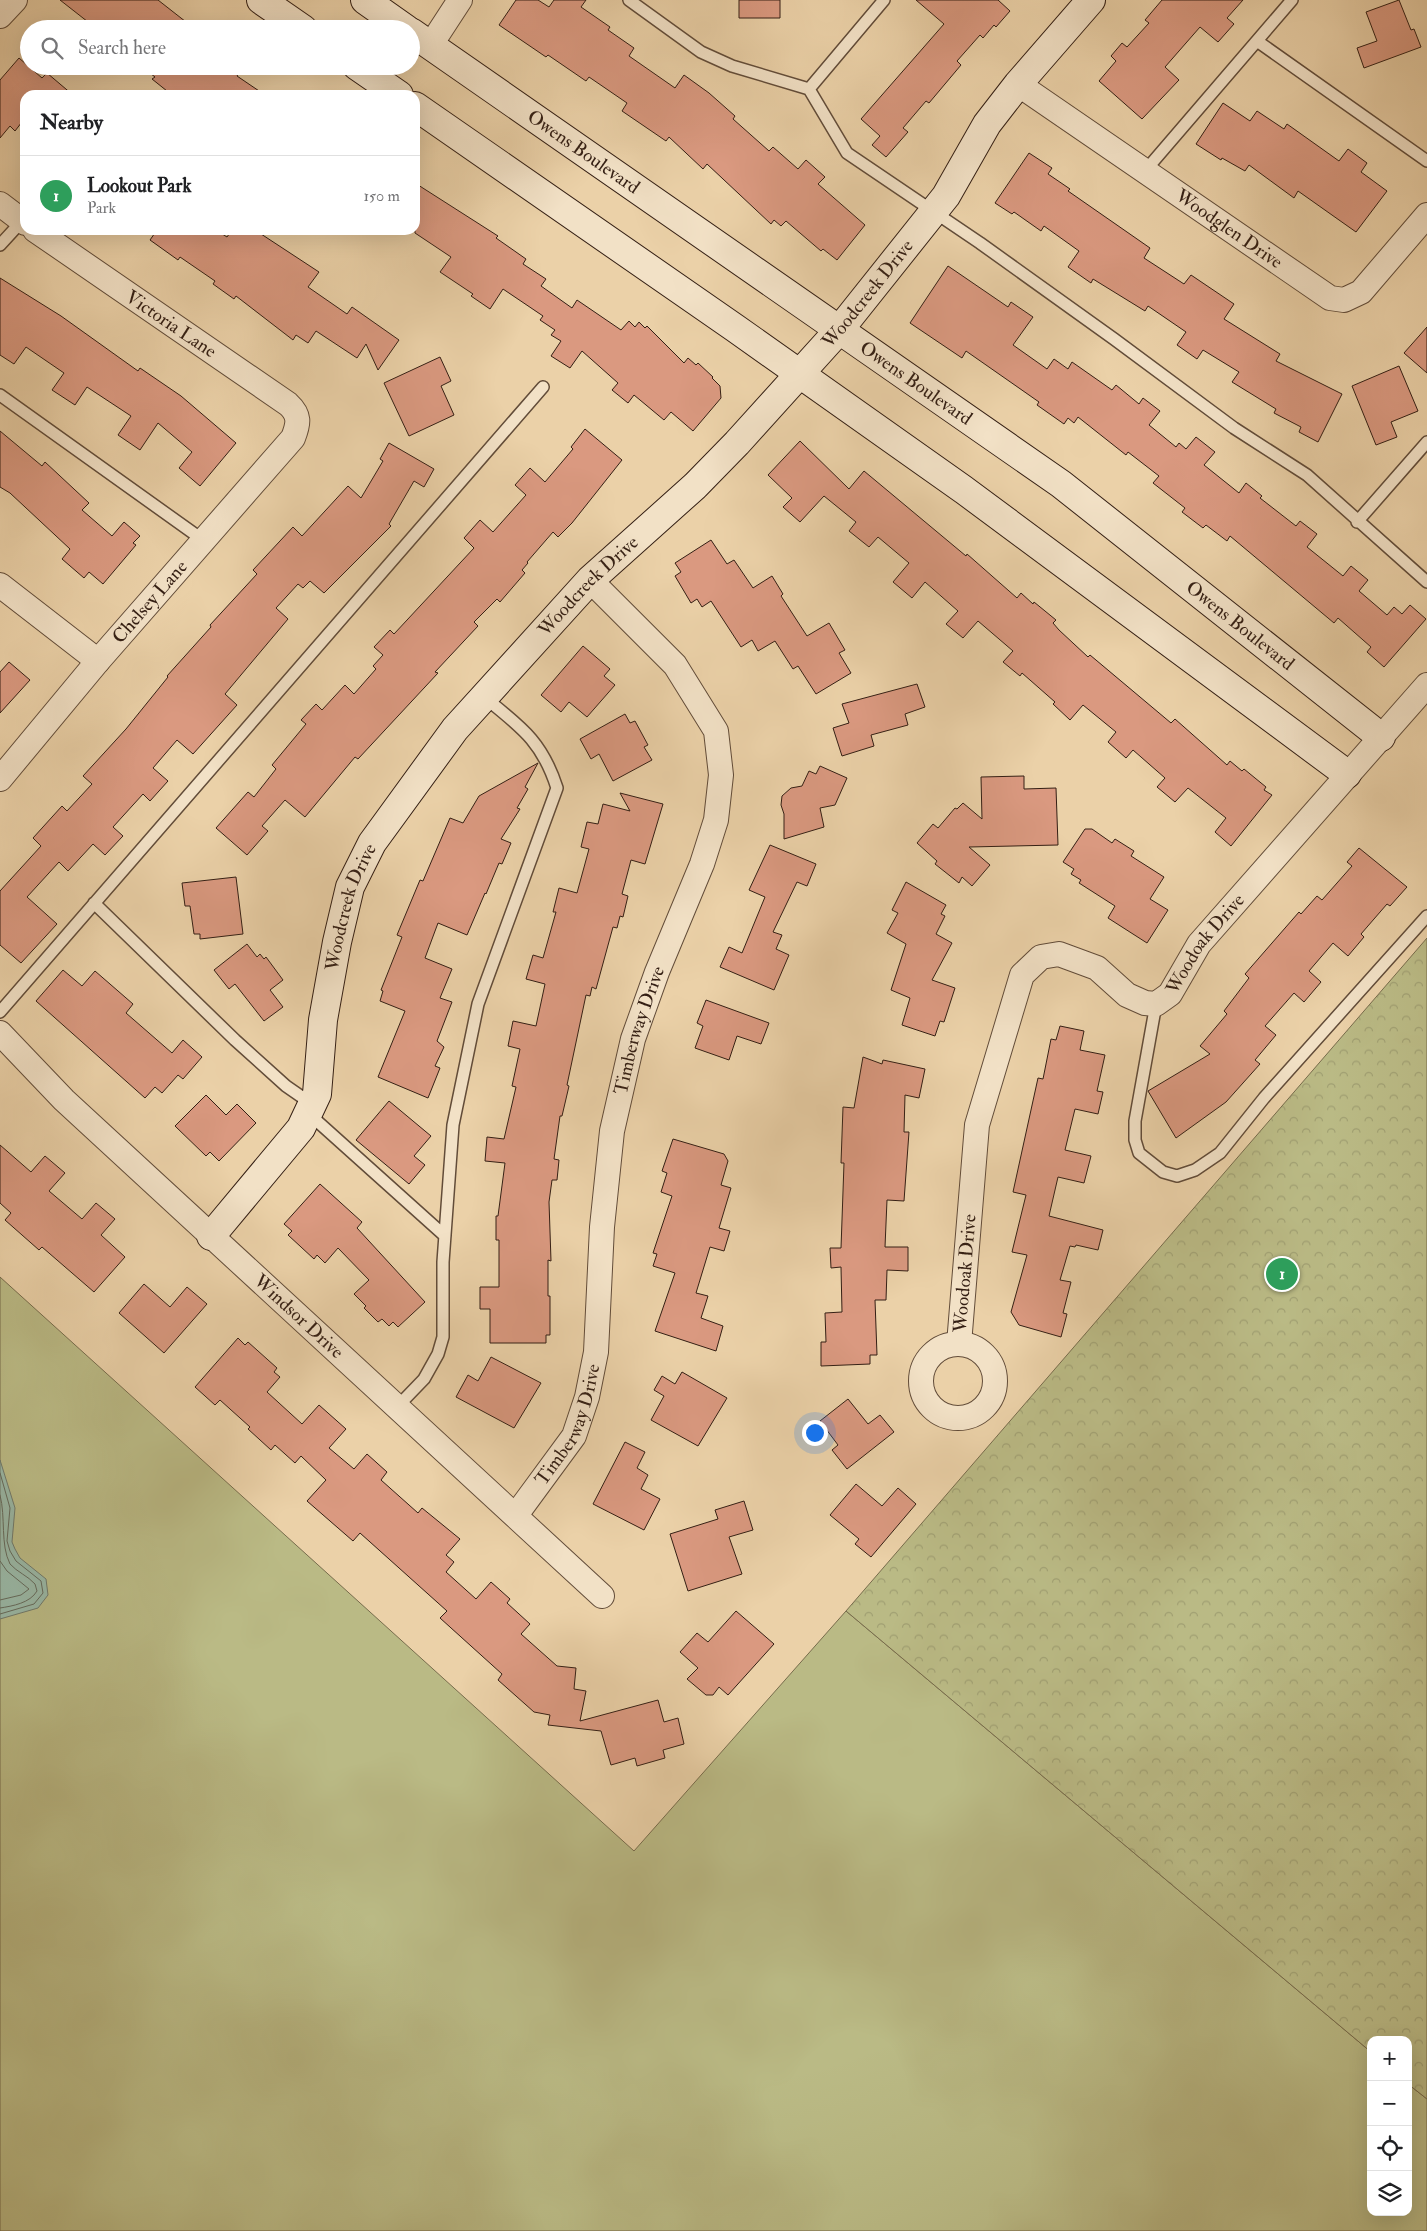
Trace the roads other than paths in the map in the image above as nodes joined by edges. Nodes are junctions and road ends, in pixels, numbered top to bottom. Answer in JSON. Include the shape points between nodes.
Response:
{"nodes":[{"id":1,"x":15,"y":0,"type":"edge"},
{"id":2,"x":261,"y":0,"type":"edge"},
{"id":3,"x":365,"y":0,"type":"edge"},
{"id":4,"x":460,"y":0,"type":"edge"},
{"id":5,"x":629,"y":0,"type":"edge"},
{"id":6,"x":884,"y":0,"type":"edge"},
{"id":7,"x":1091,"y":0,"type":"edge"},
{"id":8,"x":1292,"y":0,"type":"edge"},
{"id":9,"x":0,"y":16,"type":"edge"},
{"id":10,"x":289,"y":20,"type":"edge"},
{"id":11,"x":393,"y":20,"type":"edge"},
{"id":12,"x":421,"y":39,"type":"edge"},
{"id":13,"x":1257,"y":41,"type":"junction"},
{"id":14,"x":370,"y":75,"type":"edge"},
{"id":15,"x":1018,"y":84,"type":"junction"},
{"id":16,"x":808,"y":89,"type":"junction"},
{"id":17,"x":392,"y":90,"type":"edge"},
{"id":18,"x":420,"y":109,"type":"edge"},
{"id":19,"x":1427,"y":161,"type":"edge"},
{"id":20,"x":1144,"y":171,"type":"junction"},
{"id":21,"x":0,"y":204,"type":"edge"},
{"id":22,"x":934,"y":213,"type":"junction"},
{"id":23,"x":1427,"y":215,"type":"edge"},
{"id":24,"x":20,"y":219,"type":"edge"},
{"id":25,"x":20,"y":229,"type":"edge"},
{"id":26,"x":43,"y":235,"type":"edge"},
{"id":27,"x":0,"y":245,"type":"edge"},
{"id":28,"x":840,"y":329,"type":"junction"},
{"id":29,"x":800,"y":374,"type":"junction"},
{"id":30,"x":543,"y":387,"type":"dead end"},
{"id":31,"x":0,"y":395,"type":"edge"},
{"id":32,"x":299,"y":424,"type":"joint"},
{"id":33,"x":1427,"y":442,"type":"edge"},
{"id":34,"x":1358,"y":522,"type":"junction"},
{"id":35,"x":204,"y":540,"type":"junction"},
{"id":36,"x":590,"y":580,"type":"junction"},
{"id":37,"x":1427,"y":582,"type":"edge"},
{"id":38,"x":0,"y":585,"type":"edge"},
{"id":39,"x":98,"y":661,"type":"junction"},
{"id":40,"x":1427,"y":685,"type":"edge"},
{"id":41,"x":484,"y":697,"type":"junction"},
{"id":42,"x":1381,"y":737,"type":"junction"},
{"id":43,"x":1347,"y":774,"type":"junction"},
{"id":44,"x":0,"y":779,"type":"edge"},
{"id":45,"x":94,"y":903,"type":"junction"},
{"id":46,"x":1427,"y":916,"type":"edge"},
{"id":47,"x":1156,"y":1004,"type":"junction"},
{"id":48,"x":0,"y":1012,"type":"edge"},
{"id":49,"x":0,"y":1033,"type":"edge"},
{"id":50,"x":310,"y":1108,"type":"junction"},
{"id":51,"x":211,"y":1236,"type":"junction"},
{"id":52,"x":445,"y":1236,"type":"junction"},
{"id":53,"x":959,"y":1344,"type":"dead end"},
{"id":54,"x":397,"y":1407,"type":"junction"},
{"id":55,"x":516,"y":1515,"type":"junction"},
{"id":56,"x":602,"y":1596,"type":"dead end"}],
"edges":[{"from":1,"to":9,"type":"street"},
{"from":2,"to":10,"type":"street"},
{"from":3,"to":11,"type":"street"},
{"from":4,"to":12,"type":"street"},
{"from":5,"to":16,"type":"lane","via":[[701,52],[732,66]]},
{"from":6,"to":16,"type":"lane"},
{"from":7,"to":15,"type":"street","name":"Woodcreek Drive"},
{"from":8,"to":13,"type":"lane"},
{"from":12,"to":28,"type":"street","name":"Owens Boulevard"},
{"from":13,"to":19,"type":"lane"},
{"from":13,"to":20,"type":"lane"},
{"from":14,"to":17,"type":"street"},
{"from":15,"to":20,"type":"street","name":"Woodglen Drive"},
{"from":15,"to":22,"type":"street","name":"Woodcreek Drive","via":[[987,124]]},
{"from":16,"to":22,"type":"lane","via":[[847,153]]},
{"from":18,"to":29,"type":"street"},
{"from":20,"to":23,"type":"street","name":"Woodglen Drive","via":[[1330,298],[1344,300],[1361,292]]},
{"from":21,"to":24,"type":"street","name":"Victoria Lane"},
{"from":22,"to":28,"type":"street","name":"Woodcreek Drive"},
{"from":22,"to":34,"type":"lane","via":[[1114,338],[1234,428],[1306,475]]},
{"from":25,"to":27,"type":"lane"},
{"from":26,"to":32,"type":"street","name":"Victoria Lane","via":[[288,404],[296,411]]},
{"from":28,"to":29,"type":"street","name":"Woodcreek Drive"},
{"from":28,"to":42,"type":"street","name":"Owens Boulevard","via":[[1060,484]]},
{"from":29,"to":36,"type":"street","name":"Woodcreek Drive","via":[[695,486]]},
{"from":29,"to":43,"type":"street","via":[[1091,582]]},
{"from":30,"to":45,"type":"lane"},
{"from":31,"to":35,"type":"lane"},
{"from":32,"to":35,"type":"street","name":"Chelsey Lane","via":[[293,438]]},
{"from":33,"to":34,"type":"lane"},
{"from":34,"to":37,"type":"lane"},
{"from":35,"to":39,"type":"street","name":"Chelsey Lane"},
{"from":36,"to":41,"type":"street","name":"Woodcreek Drive"},
{"from":36,"to":55,"type":"street","name":"Timberway Drive","via":[[675,665],[716,731],[721,775],[716,820],[702,864],[633,1039],[612,1131],[602,1227],[596,1352],[587,1397],[574,1436]]},
{"from":38,"to":39,"type":"street"},
{"from":39,"to":44,"type":"street","name":"Chelsey Lane"},
{"from":40,"to":42,"type":"street","name":"Woodoak Drive"},
{"from":41,"to":50,"type":"street","name":"Woodcreek Drive","via":[[455,729],[372,843],[350,887],[323,1020],[317,1094]]},
{"from":41,"to":52,"type":"lane","via":[[526,732],[548,761],[558,788],[478,1004],[453,1125]]},
{"from":42,"to":43,"type":"street","name":"Woodoak Drive"},
{"from":43,"to":47,"type":"street","name":"Woodoak Drive","via":[[1199,944],[1170,994]]},
{"from":45,"to":48,"type":"lane"},
{"from":45,"to":50,"type":"lane"},
{"from":46,"to":47,"type":"lane","via":[[1264,1098],[1220,1154],[1195,1170],[1177,1176],[1150,1164],[1139,1153],[1135,1140],[1135,1121]]},
{"from":47,"to":53,"type":"street","name":"Woodoak Drive","via":[[1127,995],[1097,968],[1059,954],[1041,957],[1022,975],[977,1125]]},
{"from":49,"to":51,"type":"street","name":"Windsor Drive","via":[[64,1100]]},
{"from":50,"to":51,"type":"street","name":"Woodcreek Drive","via":[[301,1128]]},
{"from":50,"to":52,"type":"lane"},
{"from":51,"to":54,"type":"street","name":"Windsor Drive"},
{"from":52,"to":54,"type":"lane","via":[[443,1338],[424,1379]]},
{"from":54,"to":55,"type":"street","name":"Windsor Drive"},
{"from":55,"to":56,"type":"street","name":"Windsor Drive"}]}
